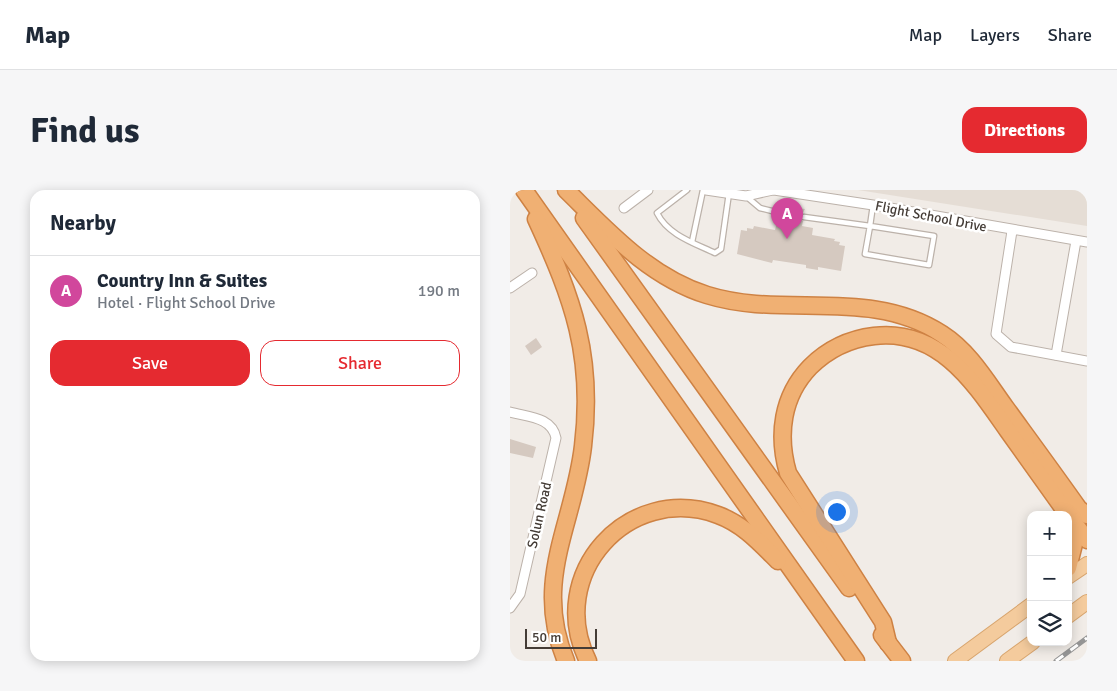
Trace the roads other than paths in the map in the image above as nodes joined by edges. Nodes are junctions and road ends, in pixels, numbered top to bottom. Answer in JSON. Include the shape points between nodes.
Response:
{"nodes":[{"id":1,"x":523,"y":190,"type":"edge"},
{"id":2,"x":565,"y":190,"type":"edge"},
{"id":3,"x":648,"y":190,"type":"edge"},
{"id":4,"x":687,"y":190,"type":"edge"},
{"id":5,"x":704,"y":190,"type":"edge"},
{"id":6,"x":773,"y":190,"type":"edge"},
{"id":7,"x":729,"y":193,"type":"junction"},
{"id":8,"x":746,"y":196,"type":"junction"},
{"id":9,"x":872,"y":204,"type":"junction"},
{"id":10,"x":624,"y":208,"type":"dead end"},
{"id":11,"x":788,"y":214,"type":"dead end"},
{"id":12,"x":804,"y":217,"type":"dead end"},
{"id":13,"x":870,"y":226,"type":"junction"},
{"id":14,"x":1012,"y":231,"type":"junction"},
{"id":15,"x":1076,"y":241,"type":"junction"},
{"id":16,"x":692,"y":242,"type":"junction"},
{"id":17,"x":1087,"y":242,"type":"edge"},
{"id":18,"x":532,"y":273,"type":"dead end"},
{"id":19,"x":510,"y":288,"type":"edge"},
{"id":20,"x":1056,"y":355,"type":"junction"},
{"id":21,"x":1087,"y":361,"type":"edge"},
{"id":22,"x":510,"y":412,"type":"edge"},
{"id":23,"x":1054,"y":496,"type":"junction"},
{"id":24,"x":1060,"y":511,"type":"edge"},
{"id":25,"x":1078,"y":515,"type":"edge"},
{"id":26,"x":1072,"y":539,"type":"edge"},
{"id":27,"x":1087,"y":540,"type":"edge"},
{"id":28,"x":1072,"y":552,"type":"edge"},
{"id":29,"x":1087,"y":564,"type":"edge"},
{"id":30,"x":1072,"y":574,"type":"edge"},
{"id":31,"x":808,"y":591,"type":"junction"},
{"id":32,"x":1087,"y":602,"type":"edge"},
{"id":33,"x":510,"y":608,"type":"edge"},
{"id":34,"x":1027,"y":608,"type":"edge"},
{"id":35,"x":1072,"y":613,"type":"edge"},
{"id":36,"x":888,"y":643,"type":"junction"},
{"id":37,"x":1028,"y":646,"type":"edge"},
{"id":38,"x":900,"y":659,"type":"edge"},
{"id":39,"x":566,"y":661,"type":"edge"},
{"id":40,"x":588,"y":661,"type":"edge"},
{"id":41,"x":856,"y":661,"type":"edge"},
{"id":42,"x":955,"y":661,"type":"edge"},
{"id":43,"x":1007,"y":661,"type":"edge"}],
"edges":[{"from":1,"to":31,"type":"highway"},
{"from":1,"to":39,"type":"highway","via":[[570,299],[585,366],[583,449],[554,568],[551,594],[557,637]]},
{"from":2,"to":25,"type":"highway","via":[[636,256],[691,289],[738,302],[879,309],[906,316],[944,335],[974,364]]},
{"from":2,"to":36,"type":"highway"},
{"from":3,"to":10,"type":"street"},
{"from":4,"to":16,"type":"lane","via":[[656,213],[677,235]]},
{"from":5,"to":7,"type":"street","name":"Flight School Drive"},
{"from":5,"to":16,"type":"lane"},
{"from":6,"to":8,"type":"street","name":"Flight School Drive"},
{"from":6,"to":9,"type":"street","name":"Flight School Drive"},
{"from":7,"to":8,"type":"street","name":"Flight School Drive"},
{"from":7,"to":16,"type":"lane","via":[[721,249],[715,253]]},
{"from":8,"to":11,"type":"lane","via":[[760,208]]},
{"from":9,"to":13,"type":"lane"},
{"from":9,"to":14,"type":"street","name":"Flight School Drive"},
{"from":12,"to":13,"type":"lane"},
{"from":13,"to":13,"type":"lane","via":[[934,236],[929,265],[865,254]]},
{"from":14,"to":15,"type":"street","name":"Flight School Drive"},
{"from":14,"to":20,"type":"street","via":[[996,334],[1011,347]]},
{"from":15,"to":17,"type":"street","name":"Flight School Drive"},
{"from":15,"to":20,"type":"street"},
{"from":18,"to":19,"type":"street"},
{"from":20,"to":21,"type":"street"},
{"from":22,"to":33,"type":"street","name":"Solun Road","via":[[547,421],[554,429],[556,440],[520,594]]},
{"from":23,"to":24,"type":"highway"},
{"from":23,"to":25,"type":"highway"},
{"from":23,"to":36,"type":"highway","via":[[970,378],[934,348],[900,336],[863,337],[845,342],[815,362],[786,407],[782,426],[784,459],[788,473],[883,622]]},
{"from":25,"to":27,"type":"highway"},
{"from":26,"to":28,"type":"highway"},
{"from":29,"to":30,"type":"main road"},
{"from":31,"to":40,"type":"highway","via":[[752,536],[727,518],[686,508],[652,512],[613,533],[587,567],[579,591],[577,617]]},
{"from":31,"to":41,"type":"highway"},
{"from":32,"to":35,"type":"main road"},
{"from":34,"to":42,"type":"main road"},
{"from":36,"to":38,"type":"highway"},
{"from":37,"to":43,"type":"main road"}]}
